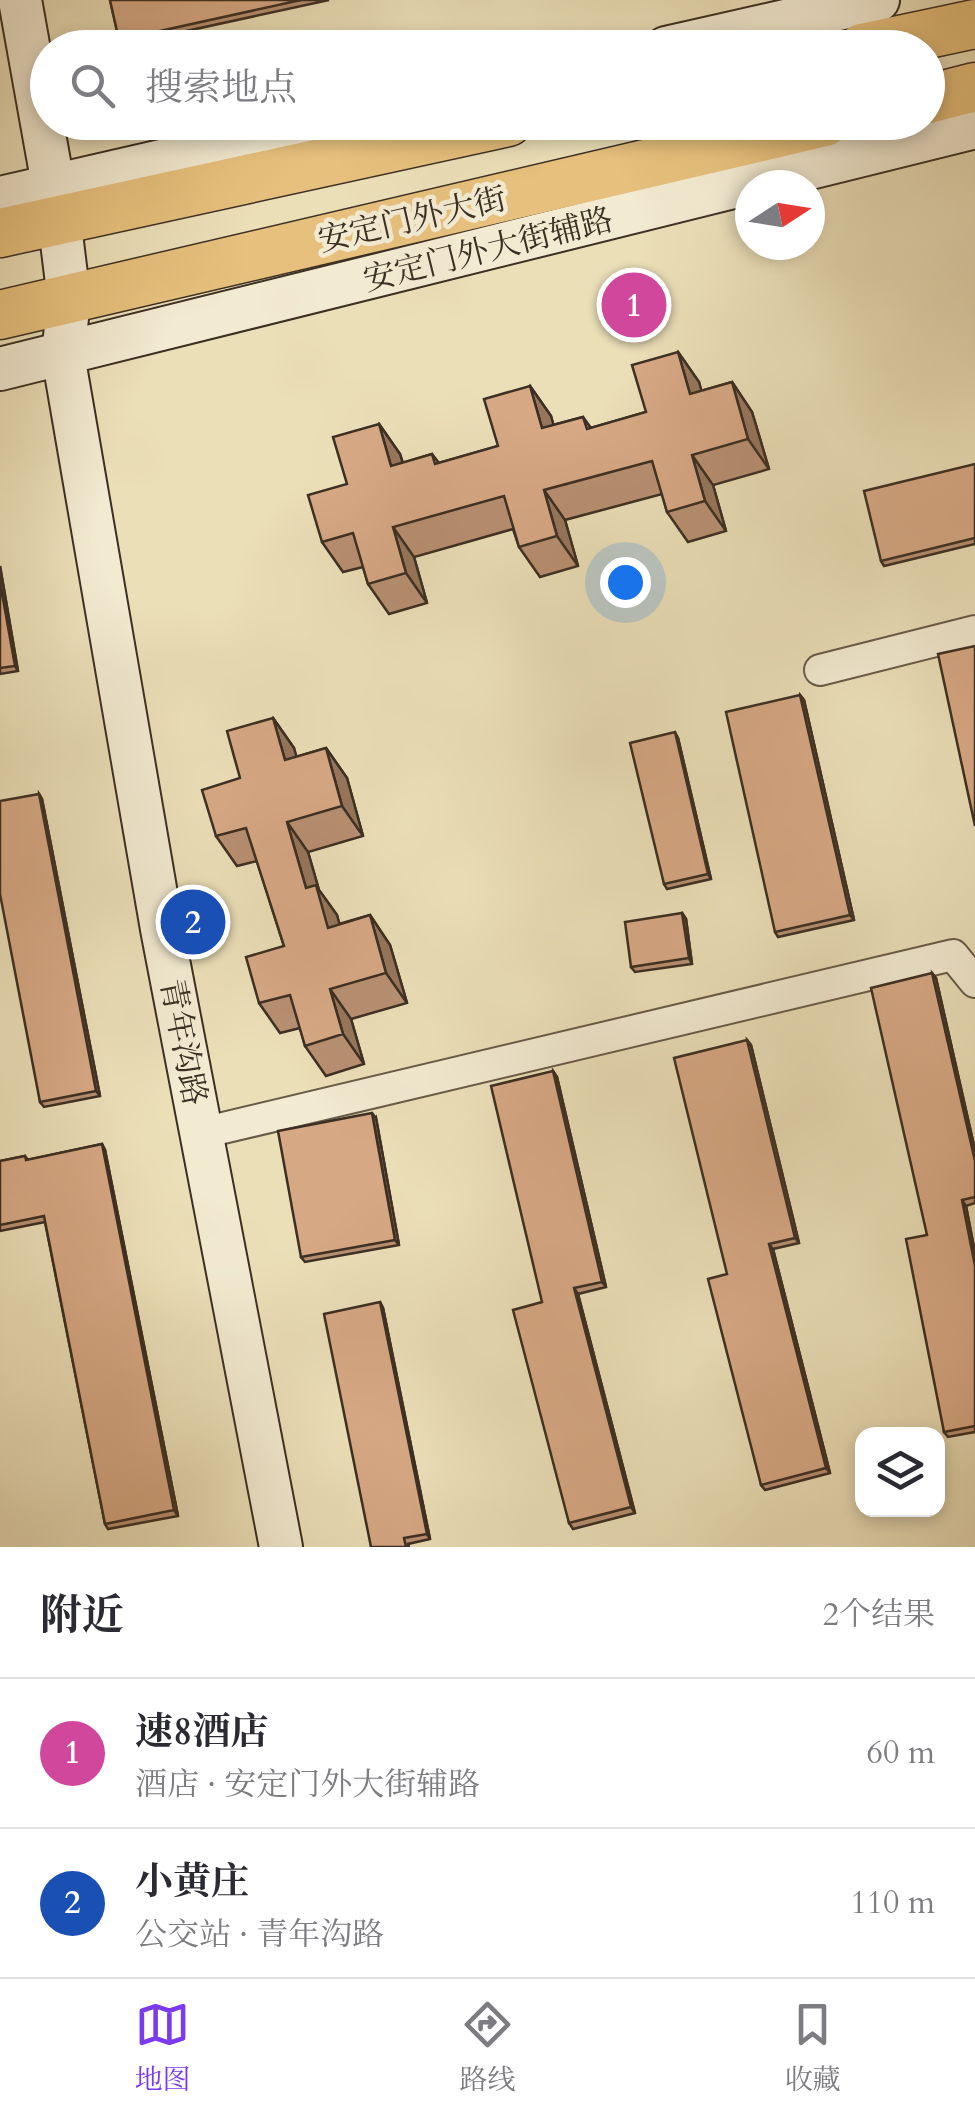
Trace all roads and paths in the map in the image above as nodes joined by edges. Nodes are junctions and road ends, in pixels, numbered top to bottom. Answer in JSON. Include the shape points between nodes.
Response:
{"nodes":[{"id":1,"x":20,"y":0,"type":"edge"},
{"id":2,"x":878,"y":0,"type":"edge"},
{"id":3,"x":975,"y":24,"type":"edge"},
{"id":4,"x":746,"y":30,"type":"edge"},
{"id":5,"x":945,"y":30,"type":"edge"},
{"id":6,"x":30,"y":56,"type":"edge"},
{"id":7,"x":975,"y":88,"type":"edge"},
{"id":8,"x":945,"y":94,"type":"edge"},
{"id":9,"x":975,"y":127,"type":"edge"},
{"id":10,"x":945,"y":134,"type":"edge"},
{"id":11,"x":45,"y":140,"type":"edge"},
{"id":12,"x":269,"y":140,"type":"edge"},
{"id":13,"x":405,"y":140,"type":"edge"},
{"id":14,"x":748,"y":140,"type":"edge"},
{"id":15,"x":923,"y":140,"type":"edge"},
{"id":16,"x":0,"y":198,"type":"edge"},
{"id":17,"x":56,"y":201,"type":"junction"},
{"id":18,"x":0,"y":233,"type":"edge"},
{"id":19,"x":69,"y":299,"type":"junction"},
{"id":20,"x":0,"y":315,"type":"edge"},
{"id":21,"x":63,"y":355,"type":"junction"},
{"id":22,"x":0,"y":369,"type":"edge"},
{"id":23,"x":975,"y":631,"type":"edge"},
{"id":24,"x":820,"y":670,"type":"dead end"},
{"id":25,"x":975,"y":982,"type":"edge"},
{"id":26,"x":202,"y":1133,"type":"junction"},
{"id":27,"x":282,"y":1547,"type":"edge"}],
"edges":[{"from":1,"to":6,"type":"street","name":"青年沟路"},
{"from":2,"to":4,"type":"street"},
{"from":3,"to":5,"type":"main road"},
{"from":7,"to":8,"type":"main road"},
{"from":9,"to":10,"type":"street","name":"安定门外大街辅路"},
{"from":11,"to":17,"type":"street","name":"青年沟路"},
{"from":12,"to":17,"type":"street"},
{"from":13,"to":17,"type":"main road"},
{"from":14,"to":19,"type":"main road","name":"安定门外大街"},
{"from":15,"to":21,"type":"street","name":"安定门外大街辅路"},
{"from":16,"to":17,"type":"street"},
{"from":17,"to":18,"type":"main road"},
{"from":17,"to":19,"type":"street","name":"青年沟路"},
{"from":19,"to":20,"type":"main road","name":"安定门外大街"},
{"from":19,"to":21,"type":"street","name":"青年沟路"},
{"from":21,"to":22,"type":"street","name":"安定门外大街辅路"},
{"from":21,"to":26,"type":"street","name":"青年沟路"},
{"from":23,"to":24,"type":"street"},
{"from":25,"to":26,"type":"street","via":[[953,955]]},
{"from":26,"to":27,"type":"street","name":"青年沟路"}]}
